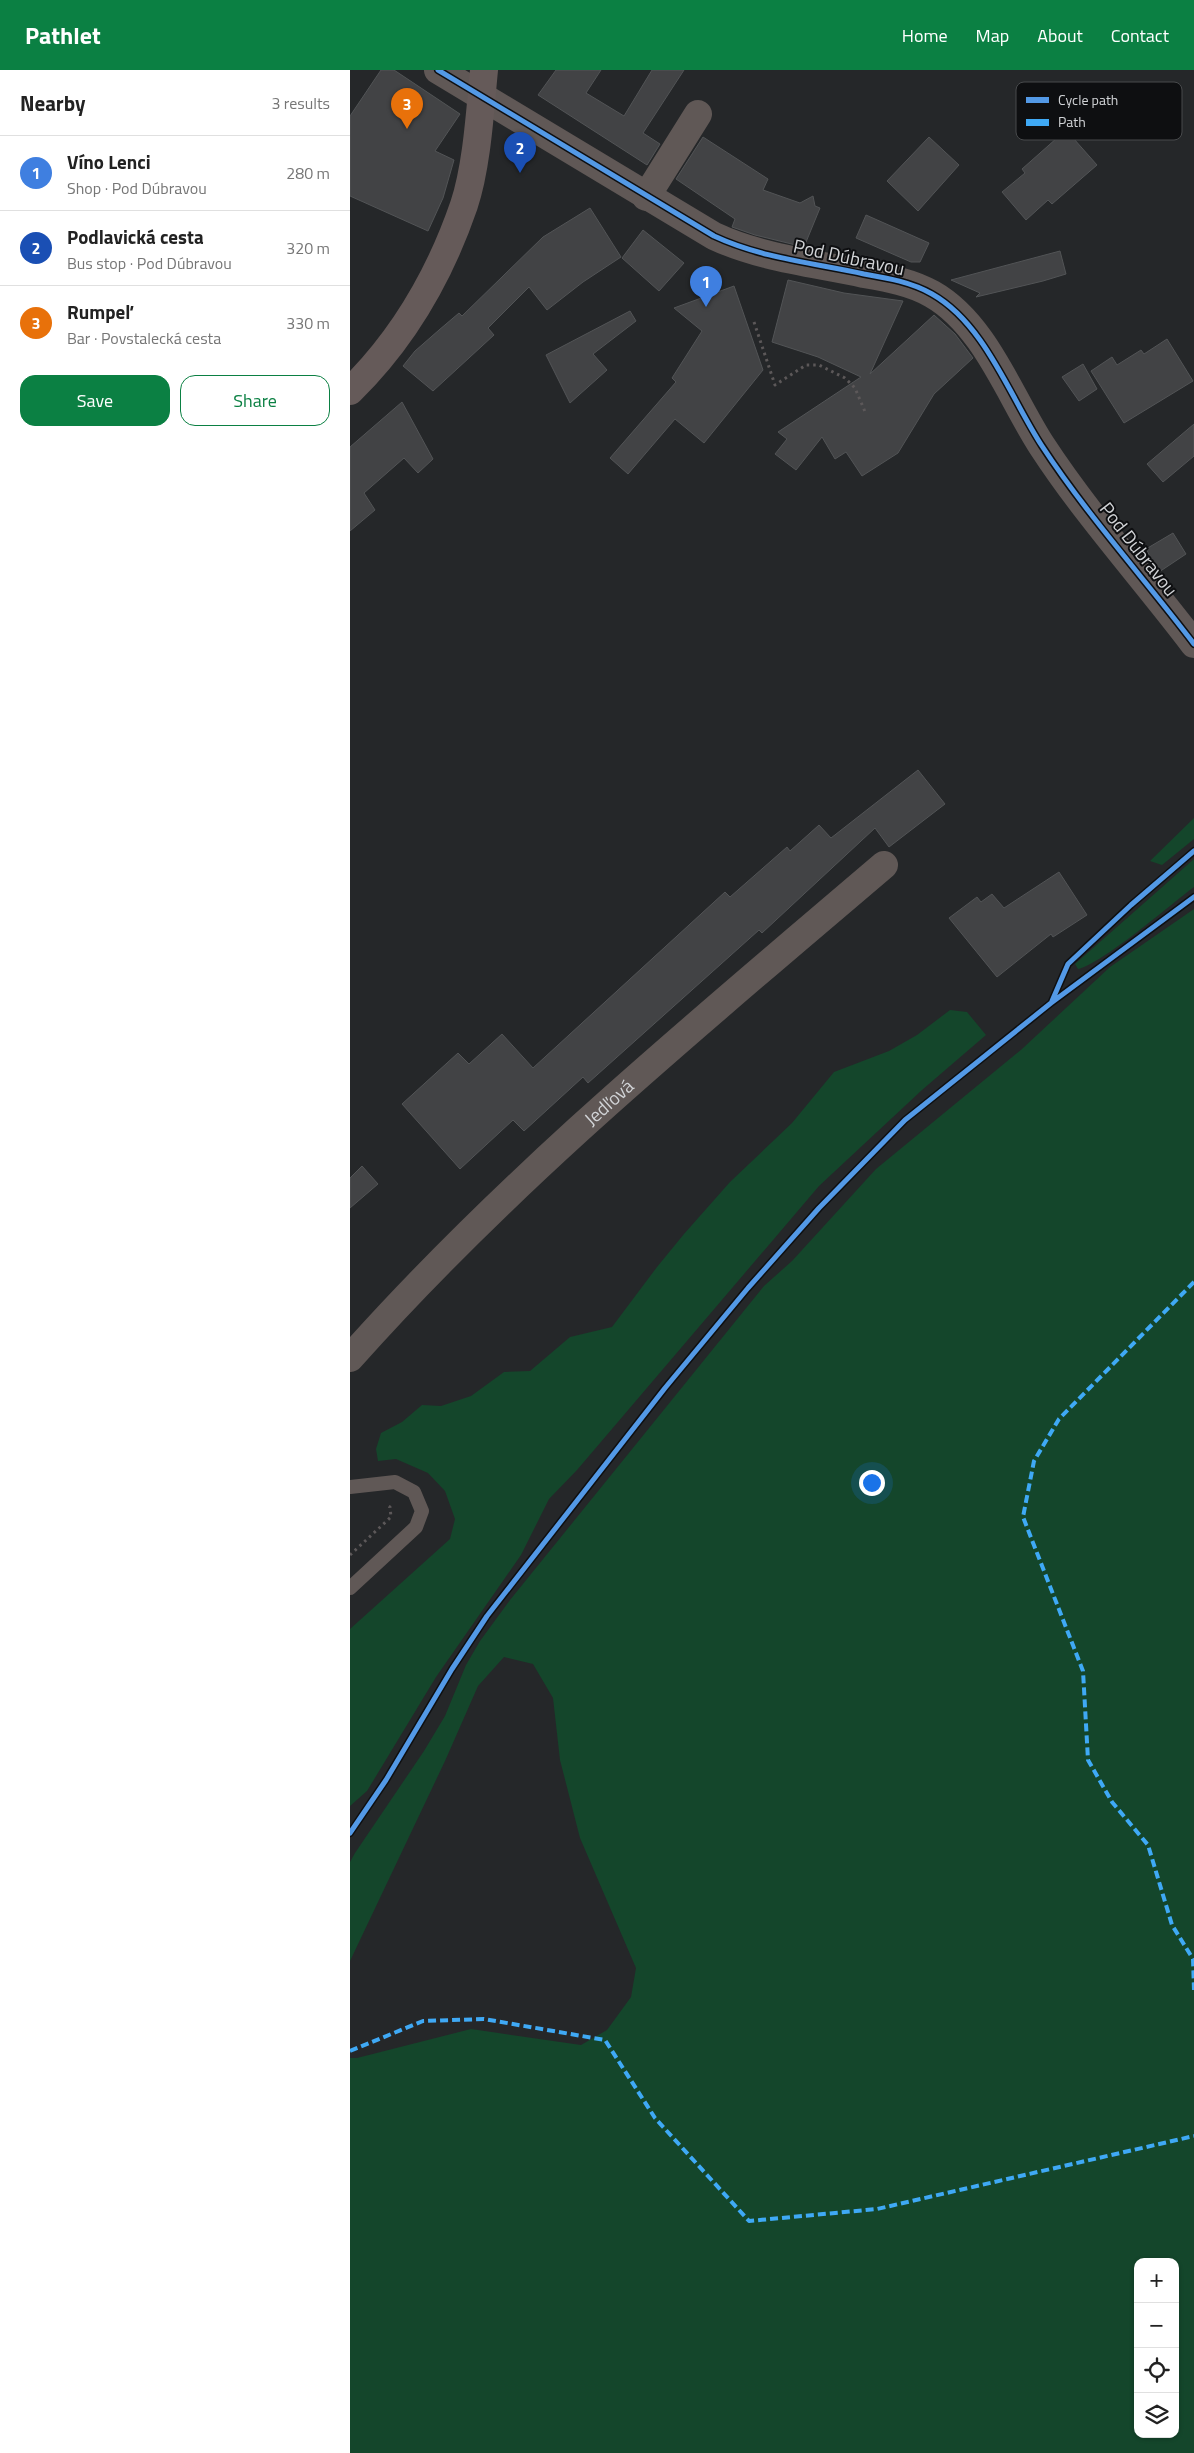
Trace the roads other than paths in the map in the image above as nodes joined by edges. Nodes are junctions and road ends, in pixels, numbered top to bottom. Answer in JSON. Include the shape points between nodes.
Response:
{"nodes":[{"id":1,"x":438,"y":70,"type":"edge"},
{"id":2,"x":484,"y":70,"type":"edge"},
{"id":3,"x":481,"y":97,"type":"junction"},
{"id":4,"x":698,"y":114,"type":"dead end"},
{"id":5,"x":646,"y":197,"type":"junction"},
{"id":6,"x":350,"y":391,"type":"edge"},
{"id":7,"x":1194,"y":644,"type":"edge"},
{"id":8,"x":884,"y":865,"type":"dead end"},
{"id":9,"x":350,"y":1358,"type":"edge"},
{"id":10,"x":350,"y":1487,"type":"edge"},
{"id":11,"x":350,"y":1588,"type":"edge"}],
"edges":[{"from":1,"to":3,"type":"street","name":"Pod Dúbravou"},
{"from":2,"to":3,"type":"main road"},
{"from":3,"to":5,"type":"street","name":"Pod Dúbravou"},
{"from":3,"to":6,"type":"main road","via":[[474,158],[464,204],[428,289],[402,331]]},
{"from":4,"to":5,"type":"street"},
{"from":5,"to":7,"type":"street","name":"Pod Dúbravou","via":[[735,246],[904,282],[933,294],[976,333],[1052,460]]},
{"from":8,"to":9,"type":"street","name":"Jedľová","via":[[672,1045],[544,1163],[411,1290]]},
{"from":10,"to":11,"type":"lane","via":[[395,1482],[414,1492],[422,1511],[416,1527]]}]}
